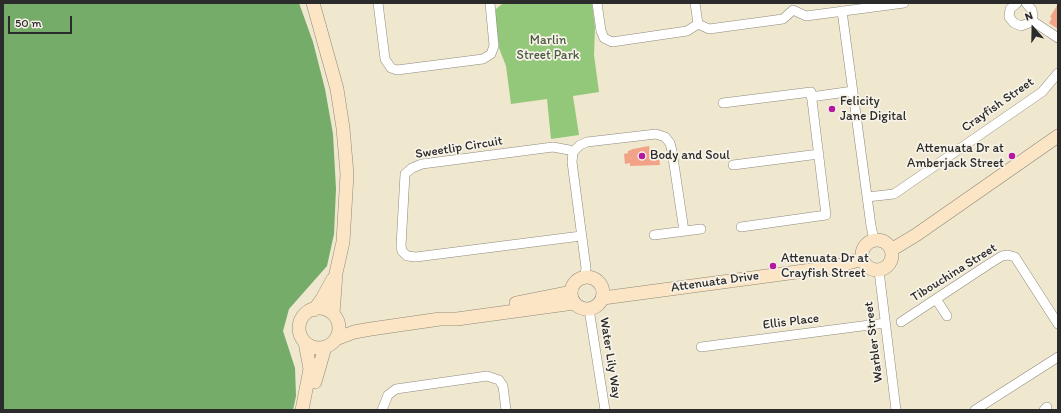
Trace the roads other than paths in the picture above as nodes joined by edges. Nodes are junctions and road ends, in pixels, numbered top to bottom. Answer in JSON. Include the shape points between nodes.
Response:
{"nodes":[{"id":1,"x":313,"y":3,"type":"edge"},
{"id":2,"x":378,"y":3,"type":"edge"},
{"id":3,"x":490,"y":3,"type":"edge"},
{"id":4,"x":597,"y":3,"type":"edge"},
{"id":5,"x":695,"y":3,"type":"edge"},
{"id":6,"x":904,"y":3,"type":"edge"},
{"id":7,"x":1027,"y":3,"type":"edge"},
{"id":8,"x":1010,"y":5,"type":"edge"},
{"id":9,"x":793,"y":6,"type":"edge"},
{"id":10,"x":842,"y":11,"type":"junction"},
{"id":11,"x":1031,"y":20,"type":"junction"},
{"id":12,"x":698,"y":24,"type":"junction"},
{"id":13,"x":1058,"y":38,"type":"edge"},
{"id":14,"x":1058,"y":74,"type":"edge"},
{"id":15,"x":853,"y":91,"type":"junction"},
{"id":16,"x":811,"y":97,"type":"junction"},
{"id":17,"x":722,"y":104,"type":"dead end"},
{"id":18,"x":1058,"y":136,"type":"edge"},
{"id":19,"x":573,"y":152,"type":"junction"},
{"id":20,"x":819,"y":154,"type":"junction"},
{"id":21,"x":733,"y":166,"type":"dead end"},
{"id":22,"x":867,"y":197,"type":"junction"},
{"id":23,"x":741,"y":227,"type":"dead end"},
{"id":24,"x":701,"y":229,"type":"dead end"},
{"id":25,"x":684,"y":231,"type":"junction"},
{"id":26,"x":654,"y":235,"type":"dead end"},
{"id":27,"x":581,"y":236,"type":"junction"},
{"id":28,"x":874,"y":240,"type":"junction"},
{"id":29,"x":891,"y":250,"type":"junction"},
{"id":30,"x":862,"y":259,"type":"junction"},
{"id":31,"x":880,"y":271,"type":"junction"},
{"id":32,"x":336,"y":273,"type":"junction"},
{"id":33,"x":585,"y":276,"type":"junction"},
{"id":34,"x":603,"y":293,"type":"junction"},
{"id":35,"x":573,"y":297,"type":"junction"},
{"id":36,"x":936,"y":299,"type":"junction"},
{"id":37,"x":589,"y":309,"type":"junction"},
{"id":38,"x":314,"y":310,"type":"junction"},
{"id":39,"x":947,"y":316,"type":"dead end"},
{"id":40,"x":335,"y":318,"type":"junction"},
{"id":41,"x":901,"y":322,"type":"dead end"},
{"id":42,"x":885,"y":323,"type":"junction"},
{"id":43,"x":1058,"y":324,"type":"edge"},
{"id":44,"x":371,"y":329,"type":"junction"},
{"id":45,"x":336,"y":339,"type":"junction"},
{"id":46,"x":306,"y":342,"type":"junction"},
{"id":47,"x":325,"y":347,"type":"junction"},
{"id":48,"x":701,"y":347,"type":"dead end"},
{"id":49,"x":1058,"y":357,"type":"edge"},
{"id":50,"x":302,"y":410,"type":"edge"},
{"id":51,"x":310,"y":410,"type":"edge"},
{"id":52,"x":382,"y":410,"type":"edge"},
{"id":53,"x":506,"y":410,"type":"edge"},
{"id":54,"x":605,"y":410,"type":"edge"},
{"id":55,"x":896,"y":410,"type":"edge"},
{"id":56,"x":975,"y":410,"type":"edge"}],
"edges":[{"from":1,"to":32,"type":"street","via":[[337,89],[347,174],[343,242]]},
{"from":2,"to":3,"type":"street","via":[[385,59],[391,68],[397,70],[483,59],[491,54],[494,46]]},
{"from":4,"to":12,"type":"street","via":[[601,31],[604,38],[612,42],[687,31]]},
{"from":5,"to":12,"type":"street"},
{"from":6,"to":10,"type":"street"},
{"from":7,"to":11,"type":"street","via":[[1033,13]]},
{"from":8,"to":11,"type":"street","via":[[1011,20],[1017,25],[1025,25]]},
{"from":9,"to":10,"type":"street","via":[[806,16]]},
{"from":9,"to":12,"type":"street","via":[[783,18],[709,29]]},
{"from":10,"to":15,"type":"street"},
{"from":11,"to":13,"type":"street"},
{"from":14,"to":22,"type":"street","name":"Crayfish Street","via":[[1042,92],[894,194]]},
{"from":15,"to":16,"type":"street"},
{"from":15,"to":22,"type":"street"},
{"from":16,"to":17,"type":"street","via":[[811,92]]},
{"from":16,"to":20,"type":"street"},
{"from":18,"to":29,"type":"street"},
{"from":19,"to":25,"type":"street","via":[[588,142],[656,134],[665,137],[672,151]]},
{"from":19,"to":27,"type":"street"},
{"from":19,"to":27,"type":"street","name":"Sweetlip Circuit","via":[[553,147],[422,164],[412,168],[405,174],[401,246],[407,256],[416,257]]},
{"from":20,"to":21,"type":"street"},
{"from":20,"to":23,"type":"street","via":[[826,215]]},
{"from":22,"to":28,"type":"street"},
{"from":24,"to":25,"type":"street"},
{"from":25,"to":26,"type":"street"},
{"from":27,"to":33,"type":"street"},
{"from":28,"to":29,"type":"street","via":[[884,241]]},
{"from":28,"to":30,"type":"street","via":[[863,249]]},
{"from":29,"to":31,"type":"street","via":[[891,262]]},
{"from":30,"to":31,"type":"street","via":[[866,267]]},
{"from":30,"to":34,"type":"street","name":"Attenuata Drive","via":[[834,267],[662,289]]},
{"from":31,"to":42,"type":"street","name":"Warbler Street"},
{"from":32,"to":38,"type":"street"},
{"from":32,"to":40,"type":"street"},
{"from":33,"to":34,"type":"street","via":[[597,279]]},
{"from":33,"to":35,"type":"street","via":[[575,282]]},
{"from":34,"to":37,"type":"street","via":[[600,303]]},
{"from":35,"to":37,"type":"street","via":[[584,309]]},
{"from":35,"to":44,"type":"street","via":[[457,319]]},
{"from":36,"to":39,"type":"street"},
{"from":36,"to":41,"type":"street","name":"Tibouchina Street"},
{"from":36,"to":43,"type":"street","name":"Tibouchina Street","via":[[1002,256],[1008,255],[1015,257]]},
{"from":37,"to":54,"type":"street","name":"Water Lily Way"},
{"from":38,"to":40,"type":"street","via":[[324,309]]},
{"from":38,"to":46,"type":"street","via":[[308,312],[300,322],[300,334]]},
{"from":40,"to":44,"type":"street"},
{"from":40,"to":45,"type":"street","via":[[338,333]]},
{"from":42,"to":48,"type":"street","name":"Ellis Place"},
{"from":42,"to":55,"type":"street","name":"Warbler Street"},
{"from":44,"to":45,"type":"street"},
{"from":45,"to":47,"type":"street"},
{"from":46,"to":47,"type":"street","via":[[316,348]]},
{"from":46,"to":50,"type":"street","via":[[310,369]]},
{"from":47,"to":51,"type":"street"},
{"from":49,"to":56,"type":"street"},
{"from":52,"to":53,"type":"street","via":[[388,395],[396,389],[487,376],[500,380]]}]}
